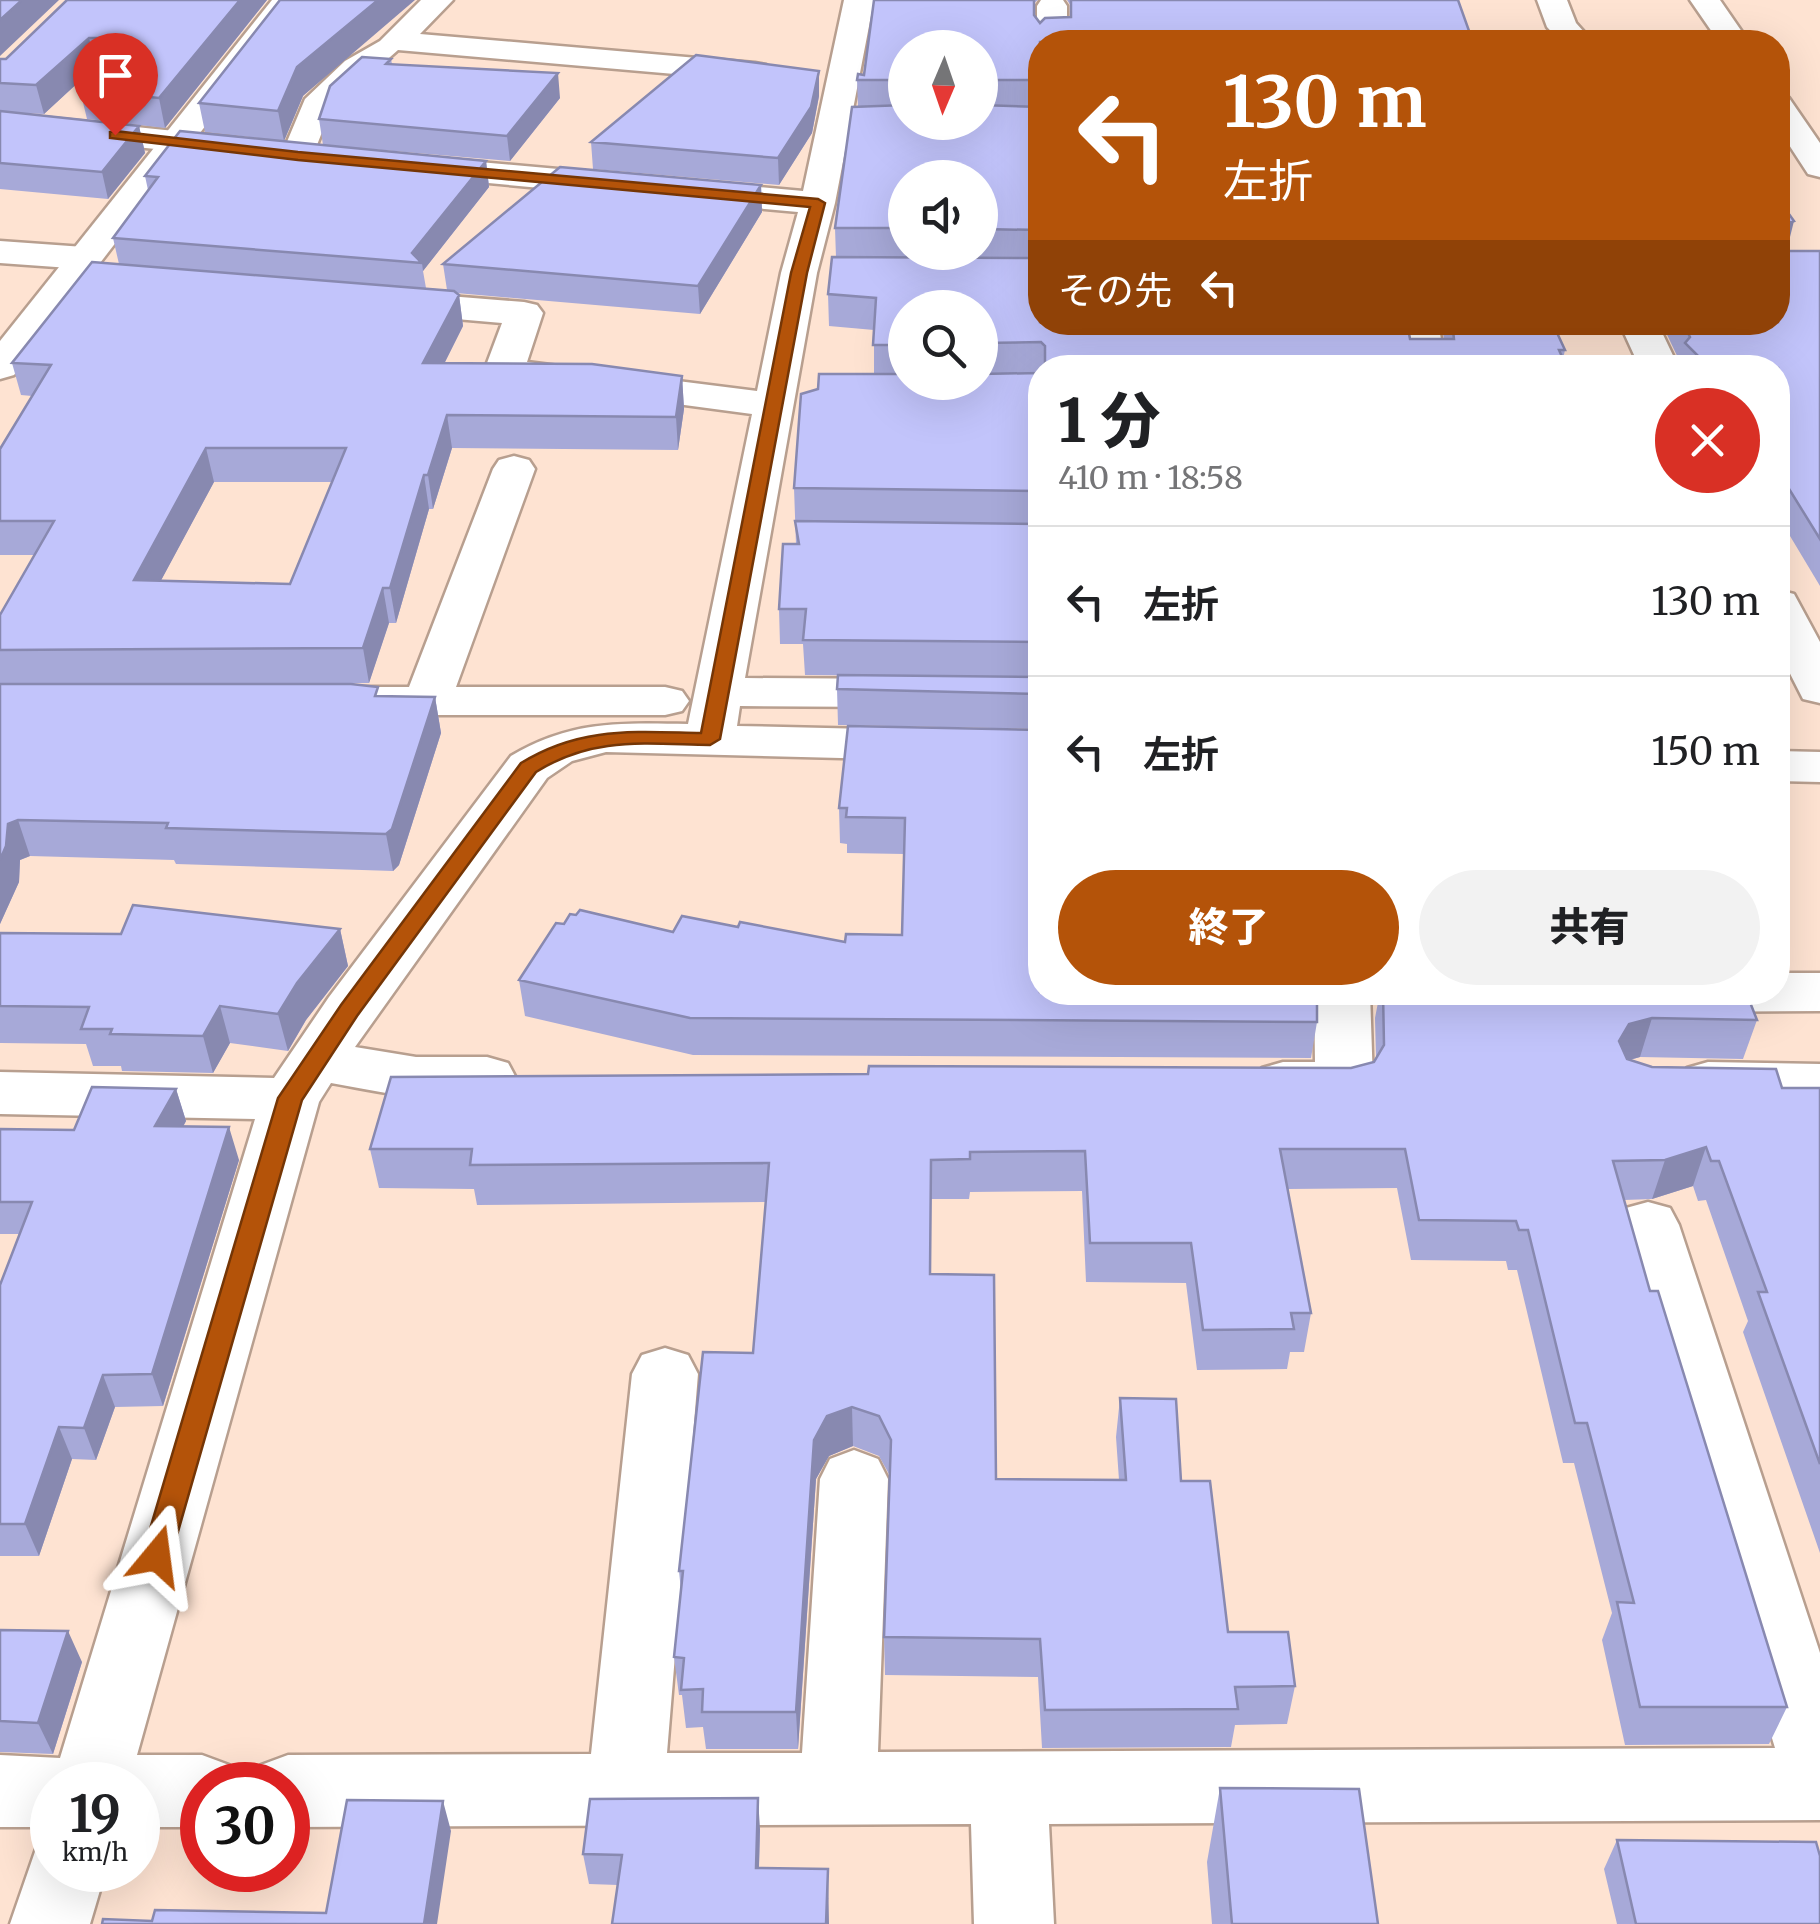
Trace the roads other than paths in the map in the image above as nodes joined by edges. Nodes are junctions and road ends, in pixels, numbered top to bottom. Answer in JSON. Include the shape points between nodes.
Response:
{"nodes":[{"id":1,"x":286,"y":0,"type":"edge"},
{"id":2,"x":438,"y":0,"type":"edge"},
{"id":3,"x":859,"y":0,"type":"edge"},
{"id":4,"x":1552,"y":0,"type":"edge"},
{"id":5,"x":1705,"y":0,"type":"edge"},
{"id":6,"x":1052,"y":6,"type":"dead end"},
{"id":7,"x":1052,"y":30,"type":"edge"},
{"id":8,"x":1565,"y":30,"type":"edge"},
{"id":9,"x":1726,"y":30,"type":"edge"},
{"id":10,"x":395,"y":41,"type":"junction"},
{"id":11,"x":843,"y":80,"type":"junction"},
{"id":12,"x":80,"y":102,"type":"edge"},
{"id":13,"x":834,"y":122,"type":"junction"},
{"id":14,"x":870,"y":122,"type":"edge"},
{"id":15,"x":0,"y":123,"type":"edge"},
{"id":16,"x":1790,"y":123,"type":"edge"},
{"id":17,"x":54,"y":128,"type":"junction"},
{"id":18,"x":176,"y":141,"type":"junction"},
{"id":19,"x":298,"y":156,"type":"junction"},
{"id":20,"x":336,"y":159,"type":"edge"},
{"id":21,"x":375,"y":163,"type":"edge"},
{"id":22,"x":1820,"y":167,"type":"edge"},
{"id":23,"x":818,"y":203,"type":"junction"},
{"id":24,"x":0,"y":252,"type":"edge"},
{"id":25,"x":77,"y":267,"type":"junction"},
{"id":26,"x":116,"y":280,"type":"edge"},
{"id":27,"x":349,"y":298,"type":"edge"},
{"id":28,"x":0,"y":367,"type":"edge"},
{"id":29,"x":788,"y":396,"type":"junction"},
{"id":30,"x":514,"y":469,"type":"dead end"},
{"id":31,"x":1790,"y":628,"type":"edge"},
{"id":32,"x":1820,"y":689,"type":"edge"},
{"id":33,"x":1028,"y":695,"type":"edge"},
{"id":34,"x":427,"y":701,"type":"junction"},
{"id":35,"x":310,"y":702,"type":"edge"},
{"id":36,"x":716,"y":711,"type":"junction"},
{"id":37,"x":1028,"y":747,"type":"edge"},
{"id":38,"x":1790,"y":766,"type":"edge"},
{"id":39,"x":1820,"y":767,"type":"edge"},
{"id":40,"x":1790,"y":992,"type":"edge"},
{"id":41,"x":1820,"y":992,"type":"edge"},
{"id":42,"x":1355,"y":1005,"type":"edge"},
{"id":43,"x":303,"y":1079,"type":"junction"},
{"id":44,"x":534,"y":1079,"type":"edge"},
{"id":45,"x":1660,"y":1082,"type":"edge"},
{"id":46,"x":1226,"y":1083,"type":"edge"},
{"id":47,"x":1820,"y":1085,"type":"edge"},
{"id":48,"x":0,"y":1092,"type":"edge"},
{"id":49,"x":1648,"y":1225,"type":"dead end"},
{"id":50,"x":665,"y":1374,"type":"dead end"},
{"id":51,"x":854,"y":1479,"type":"dead end"},
{"id":52,"x":97,"y":1762,"type":"edge"},
{"id":53,"x":1820,"y":1769,"type":"edge"},
{"id":54,"x":1820,"y":1784,"type":"edge"},
{"id":55,"x":838,"y":1788,"type":"junction"},
{"id":56,"x":1009,"y":1788,"type":"junction"},
{"id":57,"x":626,"y":1789,"type":"junction"},
{"id":58,"x":310,"y":1790,"type":"edge"},
{"id":59,"x":0,"y":1791,"type":"edge"},
{"id":60,"x":30,"y":1791,"type":"edge"},
{"id":61,"x":59,"y":1892,"type":"edge"},
{"id":62,"x":50,"y":1924,"type":"edge"},
{"id":63,"x":1014,"y":1924,"type":"edge"}],
"edges":[{"from":1,"to":18,"type":"street"},
{"from":2,"to":10,"type":"street"},
{"from":3,"to":11,"type":"street"},
{"from":4,"to":8,"type":"street"},
{"from":5,"to":9,"type":"street"},
{"from":6,"to":7,"type":"street"},
{"from":10,"to":11,"type":"street"},
{"from":10,"to":19,"type":"street","via":[[316,106]]},
{"from":11,"to":13,"type":"street"},
{"from":12,"to":17,"type":"street"},
{"from":13,"to":14,"type":"street"},
{"from":13,"to":23,"type":"street"},
{"from":15,"to":17,"type":"street"},
{"from":16,"to":22,"type":"street"},
{"from":17,"to":18,"type":"street"},
{"from":18,"to":19,"type":"street"},
{"from":18,"to":25,"type":"street"},
{"from":19,"to":20,"type":"street"},
{"from":21,"to":23,"type":"street"},
{"from":23,"to":29,"type":"street","via":[[818,273]]},
{"from":24,"to":25,"type":"street"},
{"from":25,"to":26,"type":"street"},
{"from":25,"to":28,"type":"street"},
{"from":27,"to":29,"type":"street","via":[[524,313],[504,372]]},
{"from":29,"to":36,"type":"street","via":[[768,538]]},
{"from":30,"to":34,"type":"street"},
{"from":31,"to":32,"type":"street"},
{"from":33,"to":36,"type":"street"},
{"from":34,"to":35,"type":"street"},
{"from":34,"to":36,"type":"street"},
{"from":36,"to":37,"type":"street"},
{"from":36,"to":43,"type":"street","via":[[555,751],[528,767]]},
{"from":38,"to":39,"type":"street"},
{"from":40,"to":41,"type":"street"},
{"from":42,"to":46,"type":"street","via":[[1344,1083]]},
{"from":43,"to":44,"type":"street"},
{"from":43,"to":48,"type":"street"},
{"from":43,"to":52,"type":"street"},
{"from":45,"to":47,"type":"street"},
{"from":49,"to":53,"type":"street"},
{"from":50,"to":57,"type":"street"},
{"from":51,"to":55,"type":"street"},
{"from":54,"to":56,"type":"street"},
{"from":55,"to":56,"type":"street"},
{"from":55,"to":57,"type":"street"},
{"from":56,"to":63,"type":"street"},
{"from":57,"to":58,"type":"street"},
{"from":59,"to":60,"type":"street"},
{"from":61,"to":62,"type":"street"}]}
